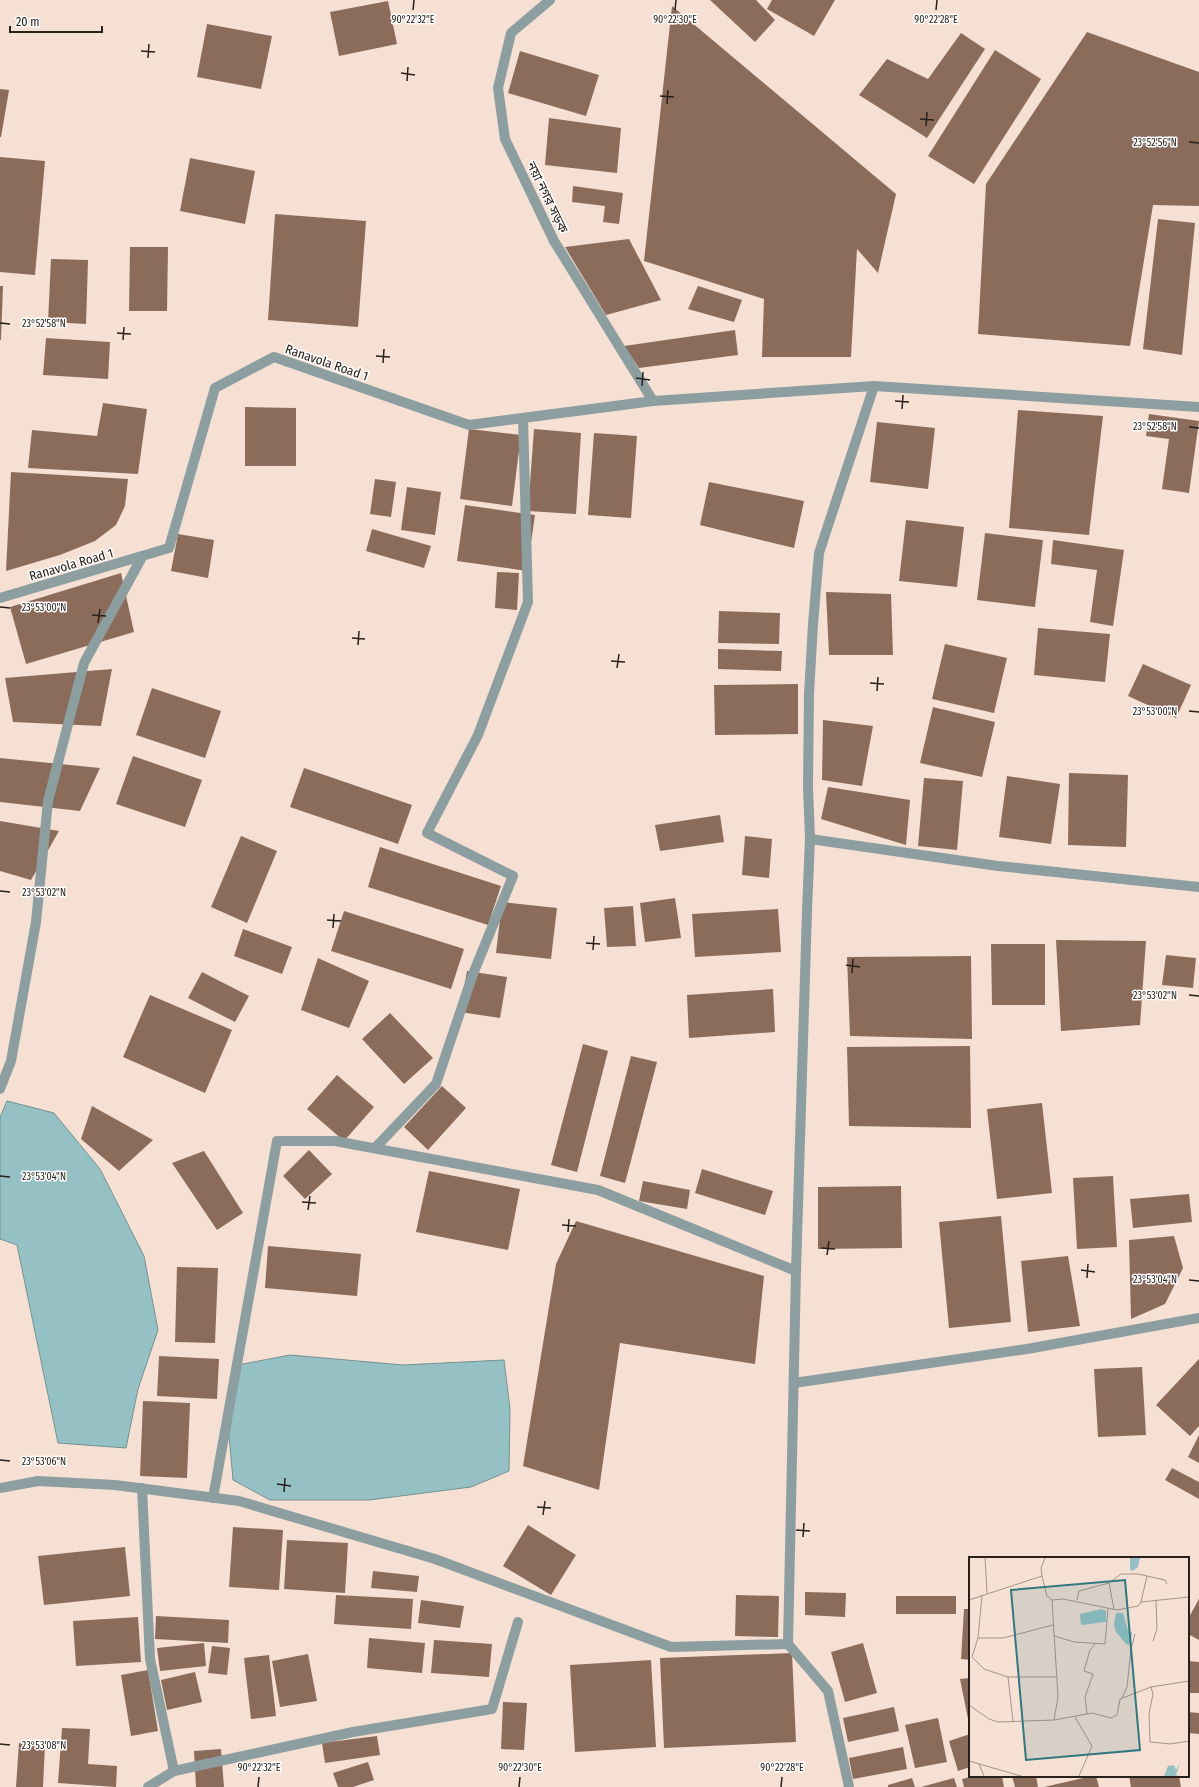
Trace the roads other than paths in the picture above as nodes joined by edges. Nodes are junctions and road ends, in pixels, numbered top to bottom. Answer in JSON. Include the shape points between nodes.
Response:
{"nodes":[{"id":1,"x":550,"y":0,"type":"edge"},
{"id":2,"x":874,"y":386,"type":"junction"},
{"id":3,"x":653,"y":401,"type":"junction"},
{"id":4,"x":1199,"y":406,"type":"edge"},
{"id":5,"x":523,"y":418,"type":"junction"},
{"id":6,"x":142,"y":557,"type":"junction"},
{"id":7,"x":0,"y":598,"type":"edge"},
{"id":8,"x":810,"y":839,"type":"junction"},
{"id":9,"x":1199,"y":887,"type":"edge"},
{"id":10,"x":0,"y":1089,"type":"edge"},
{"id":11,"x":375,"y":1148,"type":"junction"},
{"id":12,"x":796,"y":1271,"type":"junction"},
{"id":13,"x":1199,"y":1318,"type":"edge"},
{"id":14,"x":794,"y":1383,"type":"junction"},
{"id":15,"x":0,"y":1488,"type":"edge"},
{"id":16,"x":142,"y":1488,"type":"junction"},
{"id":17,"x":213,"y":1498,"type":"junction"},
{"id":18,"x":518,"y":1622,"type":"dead end"},
{"id":19,"x":788,"y":1644,"type":"junction"},
{"id":20,"x":174,"y":1771,"type":"junction"},
{"id":21,"x":148,"y":1787,"type":"edge"},
{"id":22,"x":849,"y":1787,"type":"edge"}],
"edges":[{"from":1,"to":3,"type":"street","name":"নয়া নগর সড়ক","via":[[511,33],[498,88],[505,139],[554,241]]},
{"from":2,"to":3,"type":"street","name":"Ranavola Road 1"},
{"from":2,"to":4,"type":"street","name":"Ranavola Road 1"},
{"from":2,"to":8,"type":"street","via":[[819,553],[809,694]]},
{"from":3,"to":5,"type":"street","name":"Ranavola Road 1"},
{"from":5,"to":6,"type":"street","name":"Ranavola Road 1","via":[[469,425],[274,357],[214,388],[169,548]]},
{"from":5,"to":11,"type":"street","via":[[528,602],[478,735],[427,833],[513,876],[473,974],[436,1084]]},
{"from":6,"to":7,"type":"street","name":"Ranavola Road 1"},
{"from":6,"to":10,"type":"street","via":[[84,663],[48,801],[36,922],[11,1061]]},
{"from":8,"to":9,"type":"street","via":[[998,866]]},
{"from":8,"to":12,"type":"street"},
{"from":11,"to":12,"type":"street","via":[[598,1190]]},
{"from":11,"to":17,"type":"street","via":[[335,1141],[277,1141]]},
{"from":12,"to":14,"type":"street"},
{"from":13,"to":14,"type":"street","via":[[1028,1349]]},
{"from":14,"to":19,"type":"street"},
{"from":15,"to":16,"type":"street","via":[[38,1481],[115,1484]]},
{"from":16,"to":17,"type":"street"},
{"from":16,"to":20,"type":"street","via":[[150,1658]]},
{"from":17,"to":19,"type":"street","via":[[240,1501],[435,1559],[671,1647]]},
{"from":18,"to":20,"type":"street","via":[[492,1709],[352,1732]]},
{"from":19,"to":22,"type":"street","via":[[828,1691]]},
{"from":20,"to":21,"type":"street"}]}
